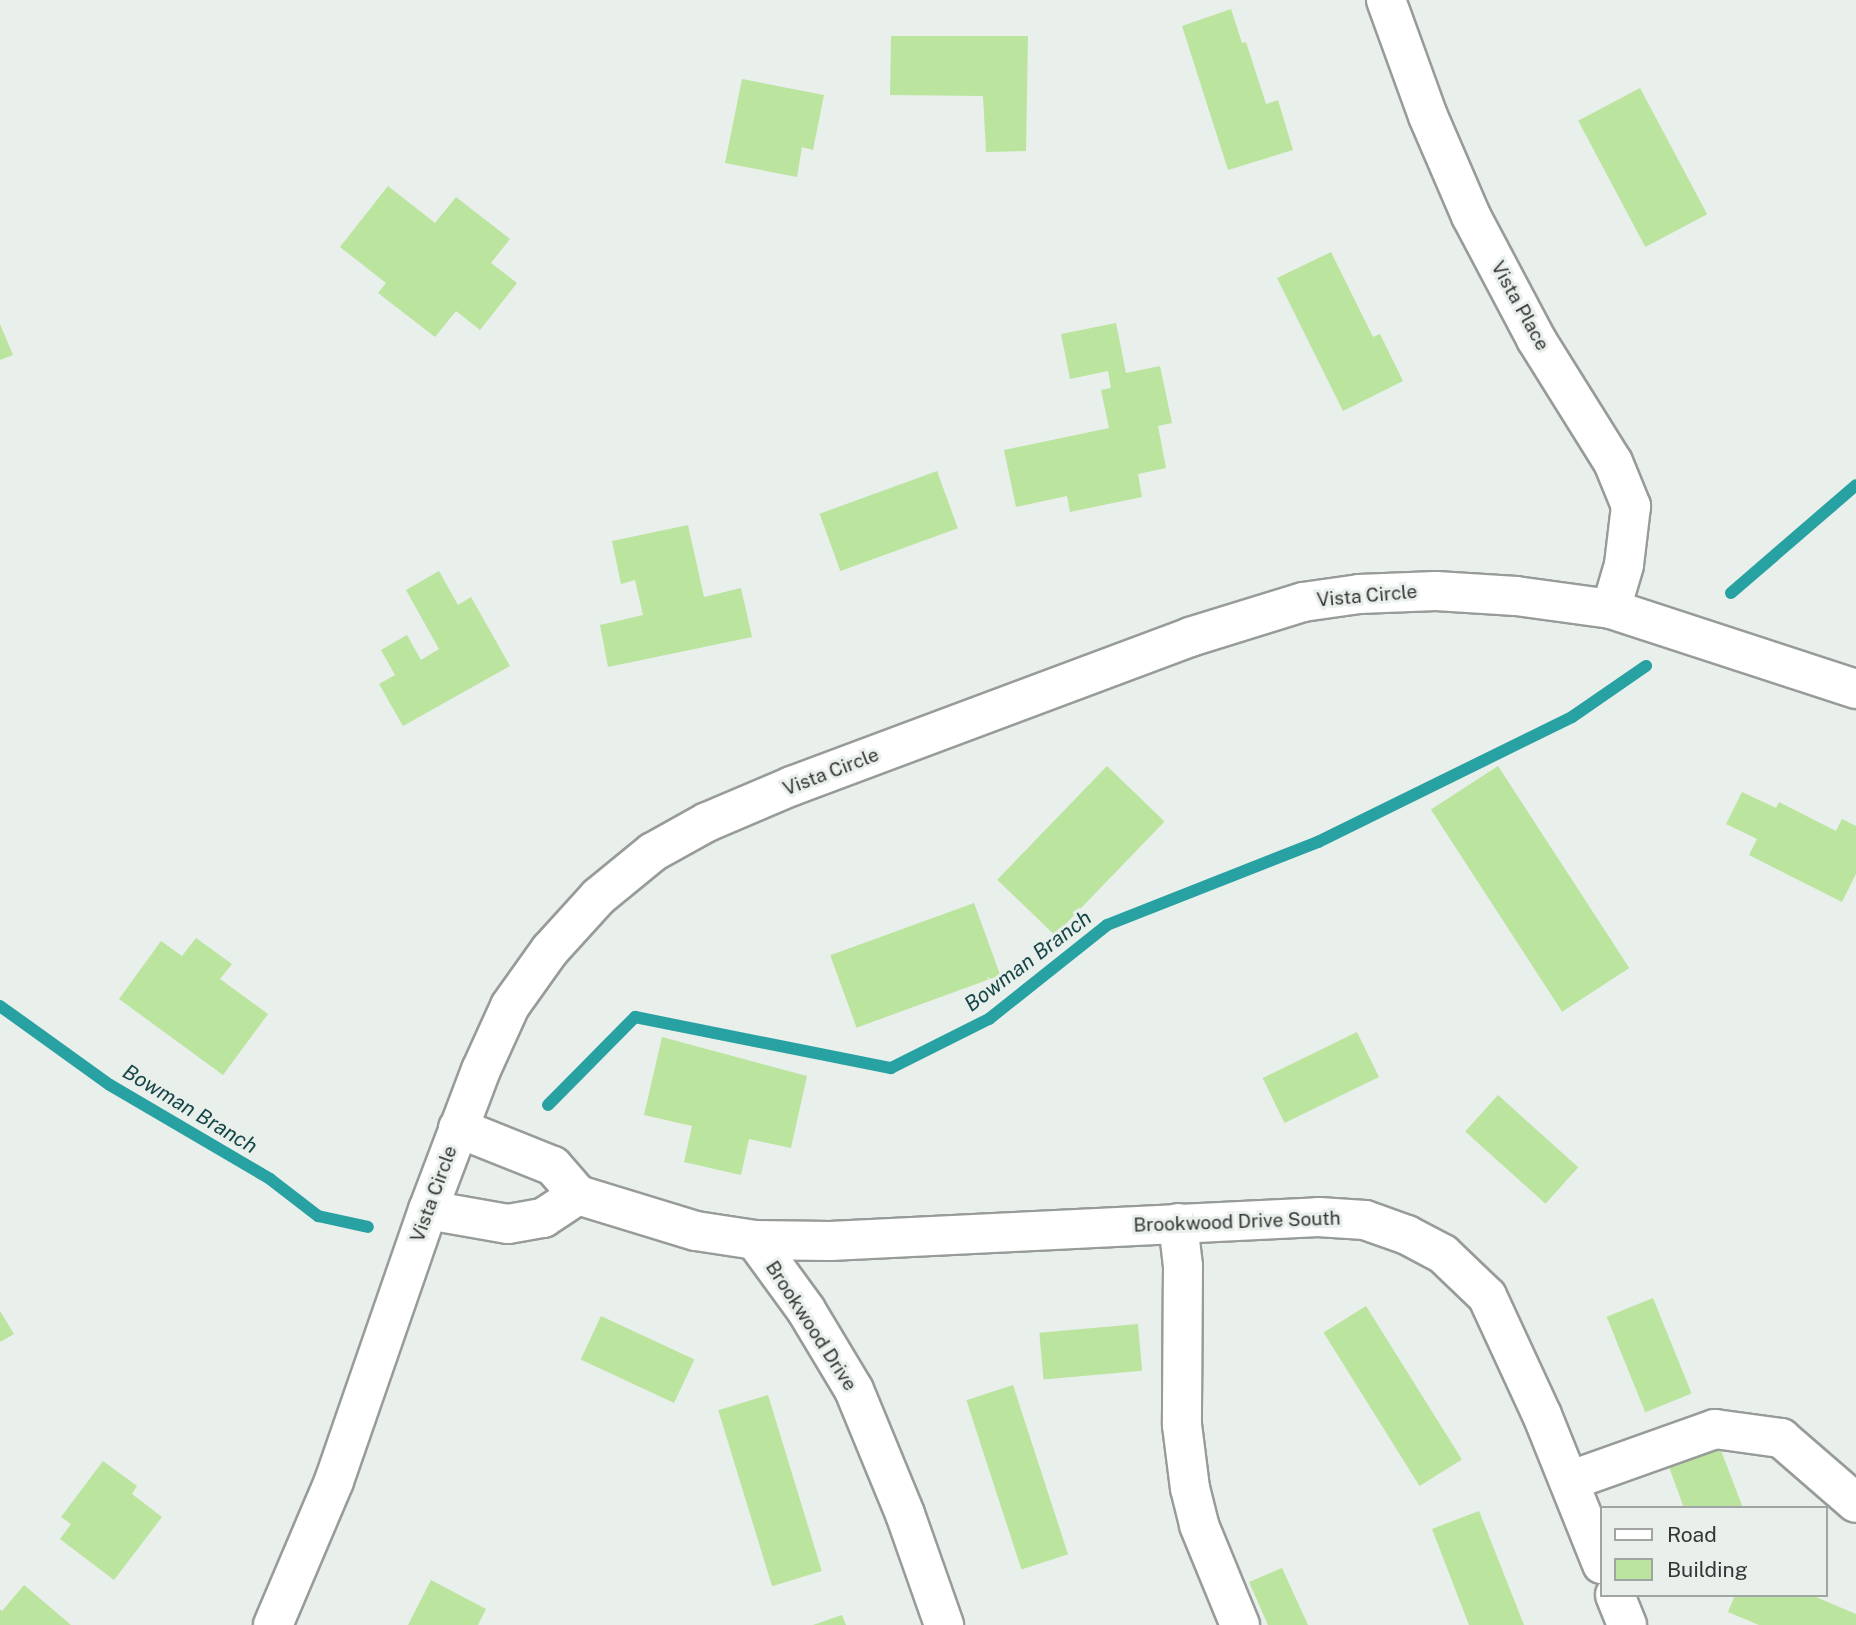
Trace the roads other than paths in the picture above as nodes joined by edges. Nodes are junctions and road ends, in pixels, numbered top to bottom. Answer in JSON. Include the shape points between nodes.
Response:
{"nodes":[{"id":1,"x":1386,"y":0,"type":"edge"},
{"id":2,"x":1611,"y":609,"type":"junction"},
{"id":3,"x":1856,"y":689,"type":"edge"},
{"id":4,"x":458,"y":1128,"type":"junction"},
{"id":5,"x":578,"y":1195,"type":"junction"},
{"id":6,"x":428,"y":1210,"type":"junction"},
{"id":7,"x":1178,"y":1223,"type":"junction"},
{"id":8,"x":755,"y":1240,"type":"junction"},
{"id":9,"x":1569,"y":1481,"type":"junction"},
{"id":10,"x":1856,"y":1503,"type":"edge"},
{"id":11,"x":1601,"y":1561,"type":"edge"},
{"id":12,"x":1616,"y":1597,"type":"edge"},
{"id":13,"x":273,"y":1625,"type":"edge"},
{"id":14,"x":944,"y":1625,"type":"edge"},
{"id":15,"x":1240,"y":1625,"type":"edge"},
{"id":16,"x":1627,"y":1625,"type":"edge"}],
"edges":[{"from":1,"to":2,"type":"street","name":"Vista Place","via":[[1471,216],[1536,338],[1613,462],[1631,506],[1624,565]]},
{"from":2,"to":3,"type":"street","name":"Vista Circle"},
{"from":2,"to":4,"type":"street","name":"Vista Circle","via":[[1436,591],[1304,602],[1164,647],[707,822],[653,852],[598,897],[550,950],[510,1006]]},
{"from":4,"to":5,"type":"street","via":[[553,1166]]},
{"from":4,"to":6,"type":"street","name":"Vista Circle"},
{"from":5,"to":6,"type":"street","via":[[543,1218],[508,1224]]},
{"from":5,"to":8,"type":"street","name":"Brookwood Drive","via":[[696,1231]]},
{"from":6,"to":13,"type":"street","name":"Vista Circle","via":[[334,1481]]},
{"from":7,"to":8,"type":"street","name":"Brookwood Drive South","via":[[830,1241]]},
{"from":7,"to":9,"type":"street","name":"Brookwood Drive South","via":[[1318,1217],[1365,1220],[1443,1254],[1488,1296]]},
{"from":7,"to":15,"type":"street","via":[[1183,1266],[1182,1425],[1190,1488],[1199,1525]]},
{"from":8,"to":14,"type":"street","name":"Brookwood Drive","via":[[806,1310],[854,1390]]},
{"from":9,"to":10,"type":"street","via":[[1715,1429],[1781,1438]]},
{"from":9,"to":11,"type":"street","name":"Brookwood Drive South"},
{"from":12,"to":16,"type":"street"}]}
